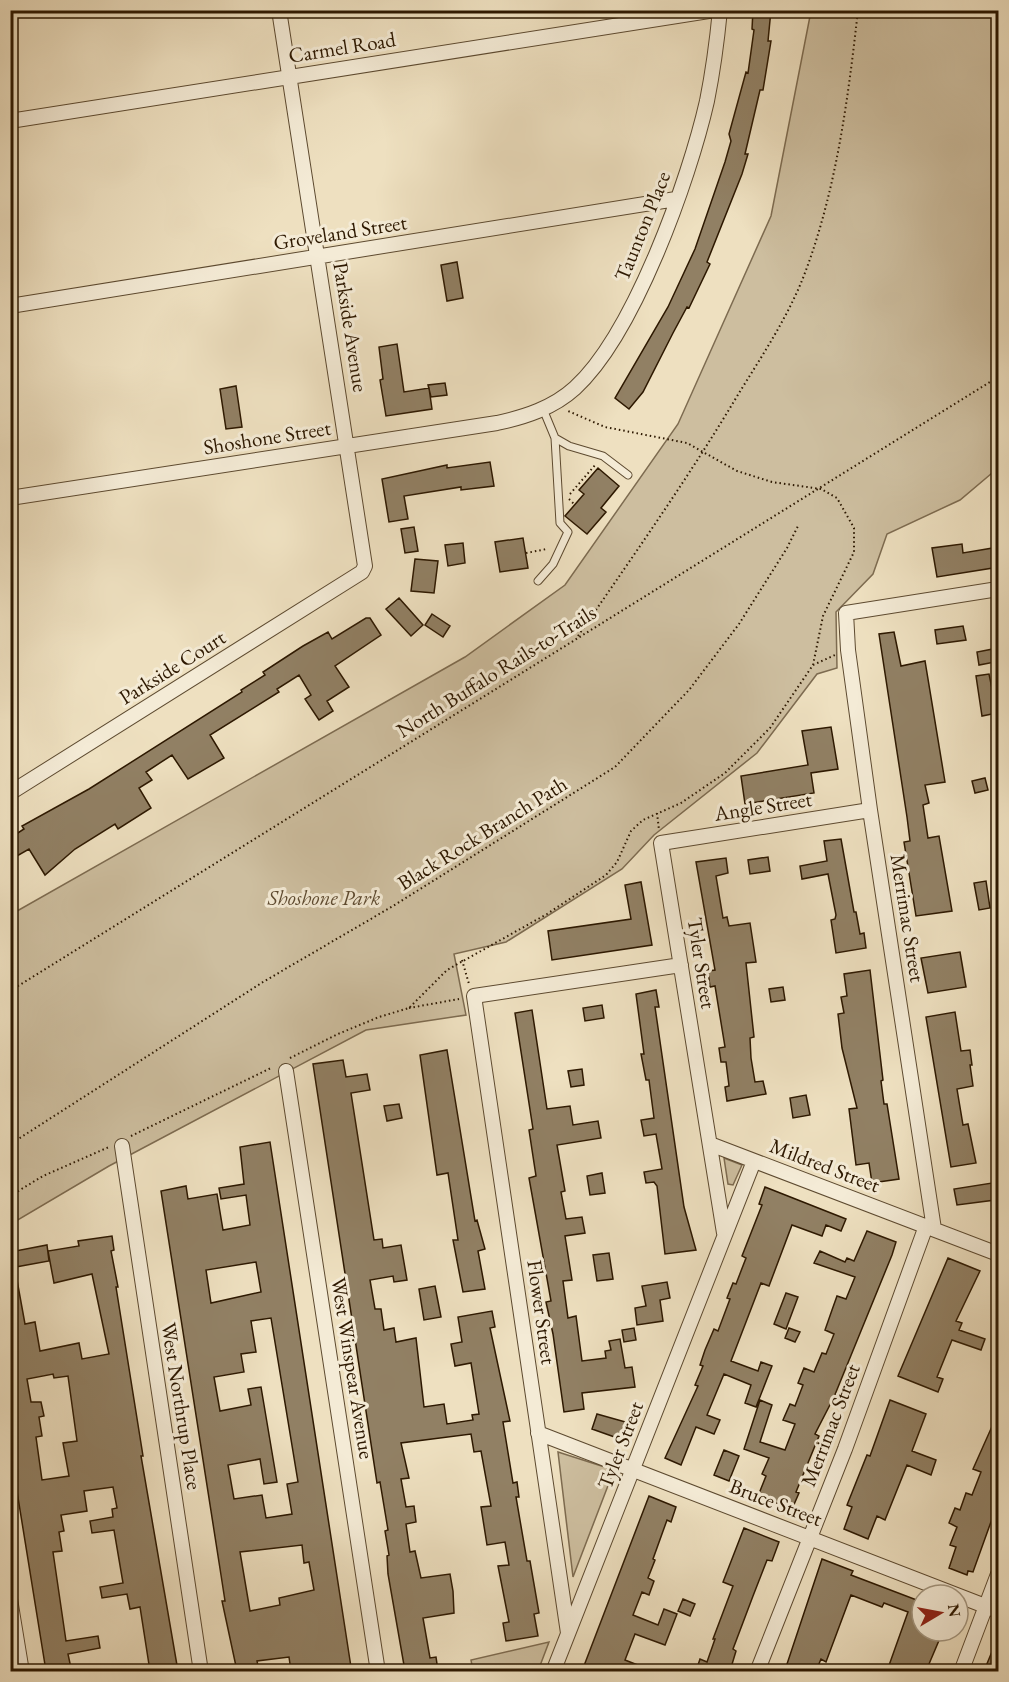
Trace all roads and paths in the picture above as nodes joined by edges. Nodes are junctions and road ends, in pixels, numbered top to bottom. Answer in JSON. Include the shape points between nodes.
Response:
{"nodes":[{"id":1,"x":279,"y":10,"type":"edge"},
{"id":2,"x":715,"y":10,"type":"edge"},
{"id":3,"x":720,"y":10,"type":"edge"},
{"id":4,"x":858,"y":10,"type":"edge"},
{"id":5,"x":290,"y":76,"type":"junction"},
{"id":6,"x":10,"y":121,"type":"edge"},
{"id":7,"x":676,"y":199,"type":"junction"},
{"id":8,"x":318,"y":257,"type":"junction"},
{"id":9,"x":10,"y":306,"type":"edge"},
{"id":10,"x":999,"y":377,"type":"edge"},
{"id":11,"x":564,"y":408,"type":"dead end"},
{"id":12,"x":543,"y":409,"type":"junction"},
{"id":13,"x":529,"y":415,"type":"joint"},
{"id":14,"x":555,"y":438,"type":"junction"},
{"id":15,"x":348,"y":446,"type":"junction"},
{"id":16,"x":704,"y":451,"type":"junction"},
{"id":17,"x":595,"y":465,"type":"dead end"},
{"id":18,"x":628,"y":476,"type":"dead end"},
{"id":19,"x":821,"y":489,"type":"junction"},
{"id":20,"x":10,"y":498,"type":"edge"},
{"id":21,"x":567,"y":498,"type":"dead end"},
{"id":22,"x":799,"y":524,"type":"dead end"},
{"id":23,"x":553,"y":548,"type":"dead end"},
{"id":24,"x":526,"y":552,"type":"dead end"},
{"id":25,"x":356,"y":576,"type":"joint"},
{"id":26,"x":538,"y":581,"type":"dead end"},
{"id":27,"x":999,"y":589,"type":"edge"},
{"id":28,"x":832,"y":597,"type":"junction"},
{"id":29,"x":843,"y":608,"type":"junction"},
{"id":30,"x":576,"y":638,"type":"junction"},
{"id":31,"x":839,"y":654,"type":"dead end"},
{"id":32,"x":813,"y":665,"type":"junction"},
{"id":33,"x":10,"y":793,"type":"edge"},
{"id":34,"x":870,"y":810,"type":"junction"},
{"id":35,"x":657,"y":813,"type":"junction"},
{"id":36,"x":660,"y":836,"type":"junction"},
{"id":37,"x":462,"y":960,"type":"junction"},
{"id":38,"x":681,"y":965,"type":"junction"},
{"id":39,"x":10,"y":991,"type":"edge"},
{"id":40,"x":472,"y":994,"type":"junction"},
{"id":41,"x":458,"y":999,"type":"junction"},
{"id":42,"x":459,"y":1006,"type":"dead end"},
{"id":43,"x":409,"y":1008,"type":"junction"},
{"id":44,"x":283,"y":1066,"type":"junction"},
{"id":45,"x":12,"y":1143,"type":"edge"},
{"id":46,"x":122,"y":1143,"type":"junction"},
{"id":47,"x":710,"y":1144,"type":"junction"},
{"id":48,"x":754,"y":1161,"type":"junction"},
{"id":49,"x":10,"y":1196,"type":"edge"},
{"id":50,"x":930,"y":1227,"type":"junction"},
{"id":51,"x":724,"y":1233,"type":"junction"},
{"id":52,"x":999,"y":1254,"type":"edge"},
{"id":53,"x":538,"y":1433,"type":"junction"},
{"id":54,"x":633,"y":1469,"type":"junction"},
{"id":55,"x":810,"y":1538,"type":"junction"},
{"id":56,"x":999,"y":1574,"type":"edge"},
{"id":57,"x":10,"y":1599,"type":"edge"},
{"id":58,"x":992,"y":1608,"type":"edge"},
{"id":59,"x":568,"y":1633,"type":"junction"},
{"id":60,"x":22,"y":1671,"type":"edge"},
{"id":61,"x":201,"y":1671,"type":"edge"},
{"id":62,"x":378,"y":1671,"type":"edge"},
{"id":63,"x":553,"y":1671,"type":"edge"},
{"id":64,"x":757,"y":1671,"type":"edge"},
{"id":65,"x":961,"y":1671,"type":"edge"}],
"edges":[{"from":1,"to":5,"type":"street","name":"Parkside Avenue"},
{"from":2,"to":5,"type":"street","name":"Carmel Road"},
{"from":3,"to":7,"type":"street","name":"Taunton Place","via":[[707,100]]},
{"from":4,"to":16,"type":"path","via":[[848,103],[827,198],[803,278],[769,345]]},
{"from":5,"to":6,"type":"street","name":"Carmel Road"},
{"from":5,"to":8,"type":"street","name":"Parkside Avenue"},
{"from":7,"to":8,"type":"street","name":"Groveland Street"},
{"from":7,"to":12,"type":"street","name":"Taunton Place","via":[[641,286],[605,351],[574,389]]},
{"from":8,"to":9,"type":"street","name":"Groveland Street"},
{"from":8,"to":15,"type":"street","name":"Parkside Avenue"},
{"from":10,"to":19,"type":"path","name":"North Buffalo Rails-to-Trails"},
{"from":11,"to":16,"type":"path","via":[[605,427]]},
{"from":12,"to":13,"type":"street","name":"Taunton Place"},
{"from":12,"to":14,"type":"lane"},
{"from":13,"to":15,"type":"street","name":"Shoshone Street"},
{"from":14,"to":18,"type":"lane","via":[[603,456]]},
{"from":14,"to":26,"type":"lane","via":[[558,510],[560,523],[568,532],[553,564]]},
{"from":15,"to":20,"type":"street","name":"Shoshone Street"},
{"from":15,"to":25,"type":"street","name":"Parkside Avenue","via":[[366,560]]},
{"from":16,"to":19,"type":"path","via":[[737,471],[772,482]]},
{"from":16,"to":30,"type":"path"},
{"from":17,"to":21,"type":"path"},
{"from":19,"to":28,"type":"path","via":[[837,498],[854,528],[854,552]]},
{"from":19,"to":30,"type":"path","name":"North Buffalo Rails-to-Trails"},
{"from":22,"to":45,"type":"path","name":"Black Rock Branch Path","via":[[739,624],[696,681],[615,767],[263,982]]},
{"from":23,"to":24,"type":"path"},
{"from":25,"to":33,"type":"street","name":"Parkside Court"},
{"from":27,"to":29,"type":"street"},
{"from":28,"to":29,"type":"path"},
{"from":28,"to":32,"type":"path","via":[[823,616]]},
{"from":29,"to":34,"type":"street","name":"Merrimac Street"},
{"from":30,"to":39,"type":"path","name":"North Buffalo Rails-to-Trails"},
{"from":31,"to":32,"type":"path"},
{"from":32,"to":35,"type":"path","via":[[770,728],[725,773]]},
{"from":34,"to":36,"type":"street","name":"Angle Street"},
{"from":34,"to":50,"type":"street","name":"Merrimac Street"},
{"from":35,"to":36,"type":"path"},
{"from":35,"to":37,"type":"path","via":[[631,831],[617,862],[606,875],[547,914]]},
{"from":36,"to":38,"type":"street","name":"Tyler Street"},
{"from":37,"to":40,"type":"path"},
{"from":37,"to":43,"type":"path"},
{"from":38,"to":40,"type":"street"},
{"from":38,"to":47,"type":"street","name":"Tyler Street"},
{"from":40,"to":41,"type":"path"},
{"from":40,"to":53,"type":"street","name":"Flower Street"},
{"from":41,"to":42,"type":"path"},
{"from":41,"to":43,"type":"path"},
{"from":43,"to":44,"type":"path","via":[[348,1030]]},
{"from":44,"to":46,"type":"path"},
{"from":44,"to":62,"type":"street","name":"West Winspear Avenue"},
{"from":46,"to":49,"type":"path","via":[[43,1176]]},
{"from":46,"to":61,"type":"street","name":"West Northrup Place"},
{"from":47,"to":48,"type":"street","name":"Mildred Street"},
{"from":47,"to":51,"type":"street","name":"Tyler Street"},
{"from":48,"to":50,"type":"street","name":"Mildred Street"},
{"from":48,"to":51,"type":"street","name":"Tyler Street"},
{"from":50,"to":52,"type":"street","name":"Mildred Street"},
{"from":50,"to":55,"type":"street","name":"Merrimac Street"},
{"from":51,"to":54,"type":"street","name":"Tyler Street"},
{"from":53,"to":54,"type":"street","name":"Bruce Street"},
{"from":53,"to":59,"type":"street","name":"Flower Street"},
{"from":54,"to":55,"type":"street","name":"Bruce Street"},
{"from":54,"to":59,"type":"street","name":"Tyler Street"},
{"from":55,"to":58,"type":"street","name":"Bruce Street"},
{"from":55,"to":64,"type":"street","name":"Merrimac Street"},
{"from":56,"to":58,"type":"street"},
{"from":57,"to":60,"type":"street"},
{"from":58,"to":65,"type":"street"},
{"from":59,"to":63,"type":"street","name":"Tyler Street"}]}
